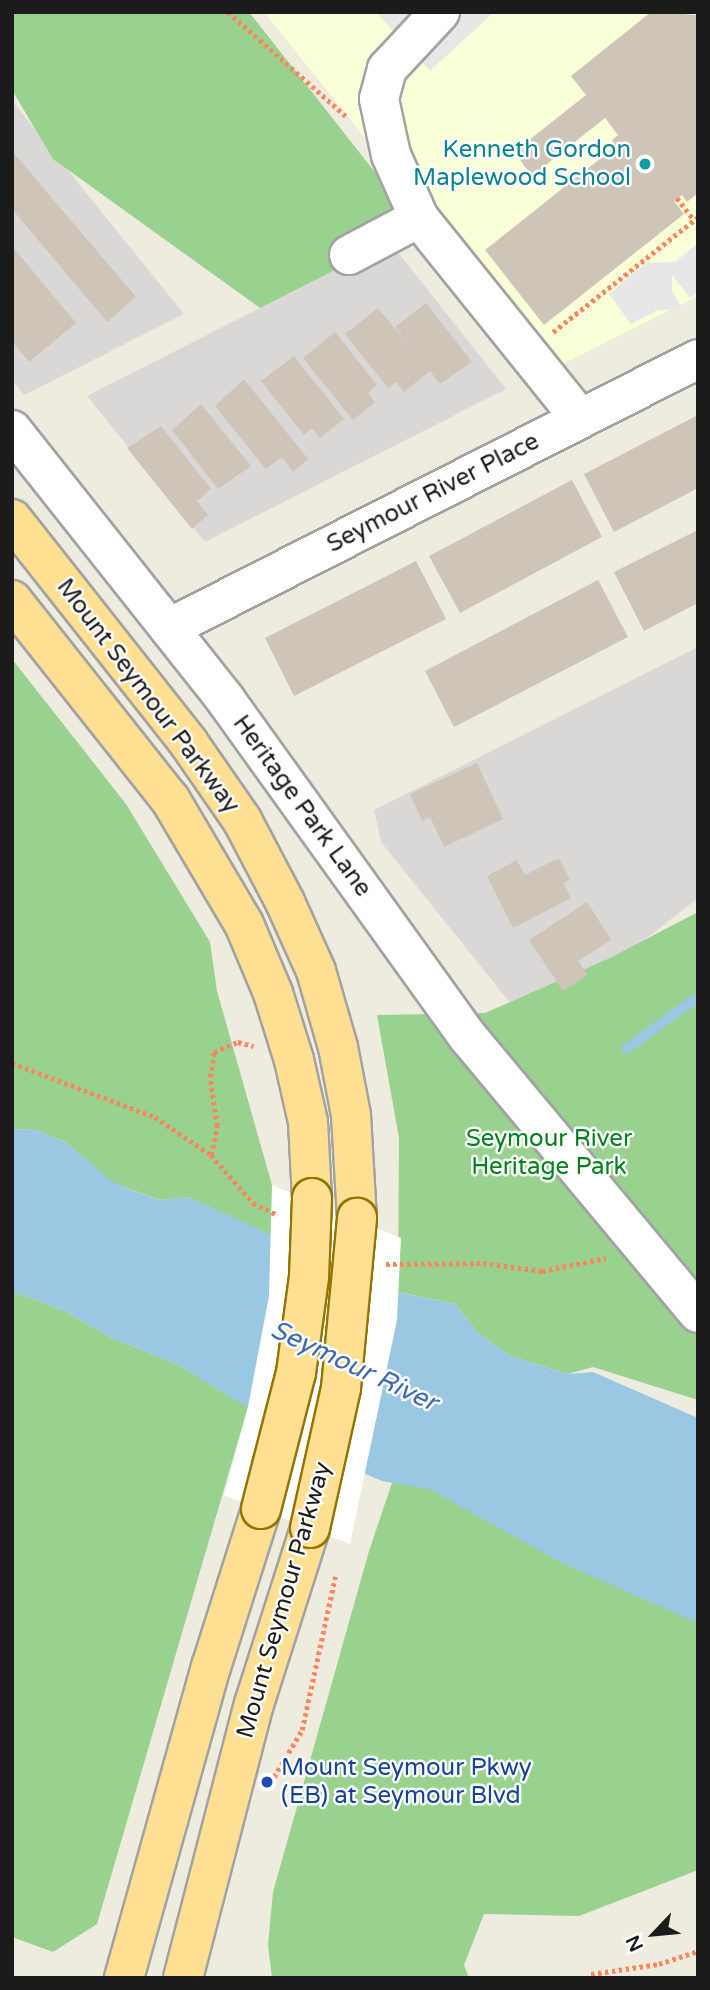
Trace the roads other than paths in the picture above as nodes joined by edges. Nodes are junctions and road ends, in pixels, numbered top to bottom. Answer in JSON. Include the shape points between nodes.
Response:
{"nodes":[{"id":1,"x":440,"y":12,"type":"edge"},
{"id":2,"x":419,"y":218,"type":"junction"},
{"id":3,"x":349,"y":255,"type":"dead end"},
{"id":4,"x":698,"y":359,"type":"edge"},
{"id":5,"x":580,"y":418,"type":"junction"},
{"id":6,"x":12,"y":430,"type":"edge"},
{"id":7,"x":12,"y":519,"type":"edge"},
{"id":8,"x":12,"y":600,"type":"edge"},
{"id":9,"x":169,"y":628,"type":"junction"},
{"id":10,"x":689,"y":1290,"type":"edge"},
{"id":11,"x":187,"y":1973,"type":"edge"},
{"id":12,"x":124,"y":1978,"type":"edge"}],
"edges":[{"from":1,"to":2,"type":"street","via":[[387,69],[379,99],[391,155]]},
{"from":2,"to":3,"type":"street"},
{"from":2,"to":5,"type":"street"},
{"from":4,"to":5,"type":"street","name":"Seymour River Place"},
{"from":5,"to":9,"type":"street","name":"Seymour River Place"},
{"from":6,"to":9,"type":"street","name":"Heritage Park Lane"},
{"from":7,"to":11,"type":"main road","name":"Mount Seymour Parkway","bridge":true,"via":[[188,742],[242,820],[316,971],[351,1115],[357,1218],[341,1388],[310,1528],[254,1704]]},
{"from":8,"to":12,"type":"main road","name":"Mount Seymour Parkway","bridge":true,"via":[[170,799],[244,924],[273,993],[308,1122],[312,1198],[309,1277],[296,1373],[261,1509],[211,1667]]},
{"from":9,"to":10,"type":"street","name":"Heritage Park Lane","via":[[468,1037],[589,1184]]}]}
